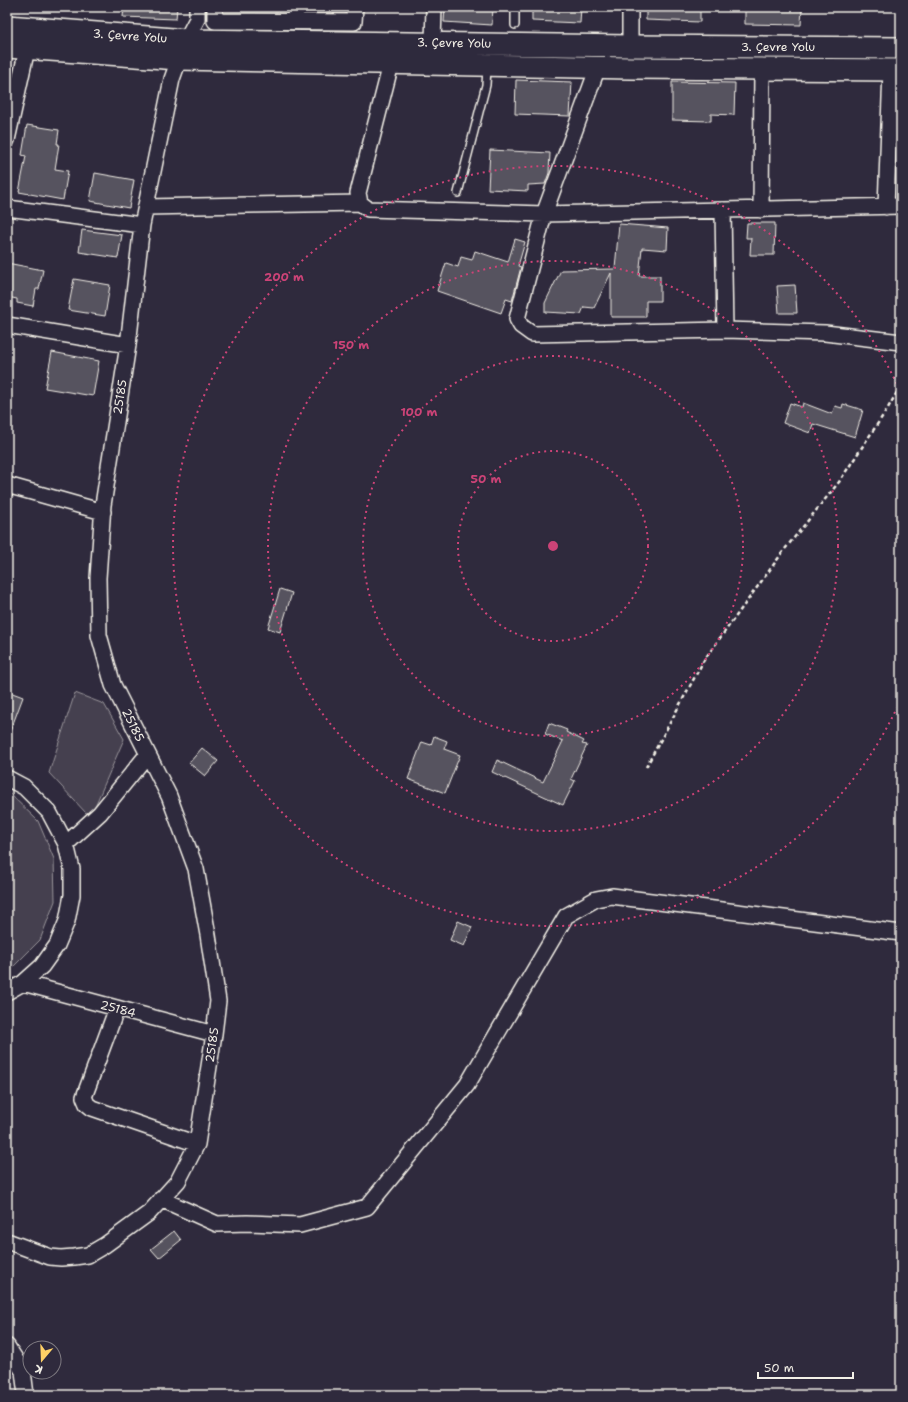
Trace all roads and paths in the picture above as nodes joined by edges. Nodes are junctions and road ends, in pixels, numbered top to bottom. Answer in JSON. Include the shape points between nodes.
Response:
{"nodes":[{"id":1,"x":197,"y":7,"type":"edge"},
{"id":2,"x":215,"y":7,"type":"edge"},
{"id":3,"x":355,"y":7,"type":"edge"},
{"id":4,"x":434,"y":7,"type":"edge"},
{"id":5,"x":515,"y":7,"type":"edge"},
{"id":6,"x":630,"y":7,"type":"edge"},
{"id":7,"x":296,"y":14,"type":"edge"},
{"id":8,"x":515,"y":25,"type":"dead end"},
{"id":9,"x":7,"y":26,"type":"edge"},
{"id":10,"x":186,"y":40,"type":"junction"},
{"id":11,"x":433,"y":43,"type":"junction"},
{"id":12,"x":630,"y":46,"type":"junction"},
{"id":13,"x":17,"y":48,"type":"edge"},
{"id":14,"x":901,"y":48,"type":"edge"},
{"id":15,"x":179,"y":59,"type":"junction"},
{"id":16,"x":390,"y":64,"type":"junction"},
{"id":17,"x":487,"y":66,"type":"junction"},
{"id":18,"x":598,"y":67,"type":"junction"},
{"id":19,"x":762,"y":69,"type":"junction"},
{"id":20,"x":896,"y":70,"type":"edge"},
{"id":21,"x":7,"y":140,"type":"edge"},
{"id":22,"x":458,"y":193,"type":"dead end"},
{"id":23,"x":360,"y":203,"type":"junction"},
{"id":24,"x":901,"y":206,"type":"edge"},
{"id":25,"x":146,"y":207,"type":"junction"},
{"id":26,"x":886,"y":207,"type":"junction"},
{"id":27,"x":7,"y":208,"type":"edge"},
{"id":28,"x":723,"y":210,"type":"junction"},
{"id":29,"x":761,"y":210,"type":"junction"},
{"id":30,"x":544,"y":214,"type":"junction"},
{"id":31,"x":142,"y":225,"type":"junction"},
{"id":32,"x":7,"y":325,"type":"edge"},
{"id":33,"x":725,"y":330,"type":"junction"},
{"id":34,"x":901,"y":342,"type":"edge"},
{"id":35,"x":128,"y":345,"type":"junction"},
{"id":36,"x":901,"y":385,"type":"edge"},
{"id":37,"x":7,"y":485,"type":"edge"},
{"id":38,"x":103,"y":512,"type":"junction"},
{"id":39,"x":147,"y":754,"type":"junction"},
{"id":40,"x":646,"y":767,"type":"dead end"},
{"id":41,"x":7,"y":778,"type":"edge"},
{"id":42,"x":66,"y":844,"type":"junction"},
{"id":43,"x":901,"y":933,"type":"edge"},
{"id":44,"x":12,"y":992,"type":"edge"},
{"id":45,"x":117,"y":1008,"type":"junction"},
{"id":46,"x":214,"y":1034,"type":"junction"},
{"id":47,"x":197,"y":1144,"type":"junction"},
{"id":48,"x":161,"y":1200,"type":"junction"},
{"id":49,"x":7,"y":1241,"type":"edge"},
{"id":50,"x":7,"y":1346,"type":"edge"},
{"id":51,"x":26,"y":1395,"type":"edge"}],
"edges":[{"from":1,"to":10,"type":"street","name":"25185","via":[[197,19]]},
{"from":2,"to":7,"type":"street","via":[[215,21]]},
{"from":3,"to":7,"type":"street","via":[[354,22]]},
{"from":4,"to":11,"type":"street"},
{"from":5,"to":8,"type":"lane"},
{"from":6,"to":12,"type":"street"},
{"from":9,"to":10,"type":"main road","name":"3. Çevre Yolu"},
{"from":10,"to":11,"type":"main road","name":"3. Çevre Yolu"},
{"from":10,"to":15,"type":"street","name":"25185"},
{"from":11,"to":12,"type":"main road","name":"3. Çevre Yolu"},
{"from":12,"to":14,"type":"main road","name":"3. Çevre Yolu"},
{"from":13,"to":15,"type":"main road","name":"3. Çevre Yolu"},
{"from":13,"to":21,"type":"street"},
{"from":15,"to":16,"type":"main road","name":"3. Çevre Yolu"},
{"from":15,"to":25,"type":"street","name":"25185","via":[[172,79]]},
{"from":16,"to":17,"type":"main road","name":"3. Çevre Yolu"},
{"from":16,"to":23,"type":"street","via":[[358,193]]},
{"from":17,"to":18,"type":"main road","name":"3. Çevre Yolu"},
{"from":17,"to":22,"type":"lane","via":[[486,85]]},
{"from":18,"to":19,"type":"main road","name":"3. Çevre Yolu"},
{"from":18,"to":30,"type":"street"},
{"from":19,"to":20,"type":"main road","name":"3. Çevre Yolu"},
{"from":19,"to":29,"type":"street"},
{"from":20,"to":26,"type":"street"},
{"from":23,"to":25,"type":"street"},
{"from":23,"to":30,"type":"street","via":[[368,209]]},
{"from":24,"to":26,"type":"street"},
{"from":25,"to":31,"type":"street","name":"25185"},
{"from":26,"to":29,"type":"street"},
{"from":27,"to":31,"type":"street"},
{"from":28,"to":29,"type":"street"},
{"from":28,"to":30,"type":"street"},
{"from":28,"to":33,"type":"street"},
{"from":30,"to":33,"type":"street","via":[[517,319],[521,326],[532,334]]},
{"from":31,"to":35,"type":"street","name":"25185"},
{"from":32,"to":35,"type":"street"},
{"from":33,"to":34,"type":"street","via":[[825,333]]},
{"from":35,"to":38,"type":"street","name":"25185"},
{"from":36,"to":40,"type":"path","via":[[839,482],[785,549],[704,660]]},
{"from":37,"to":38,"type":"street"},
{"from":38,"to":39,"type":"street","name":"25185","via":[[98,578],[99,635],[113,685]]},
{"from":39,"to":42,"type":"street","via":[[100,814]]},
{"from":39,"to":46,"type":"street","name":"25185","via":[[168,796],[196,869],[218,1001]]},
{"from":41,"to":42,"type":"street","via":[[24,787],[49,812]]},
{"from":42,"to":44,"type":"street","via":[[72,869],[72,895],[67,921],[57,945],[42,966]]},
{"from":43,"to":48,"type":"street","via":[[612,896],[596,899],[566,916],[467,1085],[367,1207],[300,1225],[217,1224]]},
{"from":44,"to":45,"type":"street","name":"25184"},
{"from":45,"to":46,"type":"street","name":"25184"},
{"from":45,"to":47,"type":"street","via":[[84,1097],[87,1104],[92,1108]]},
{"from":46,"to":47,"type":"street","name":"25185"},
{"from":47,"to":48,"type":"street","name":"25185","via":[[178,1181]]},
{"from":48,"to":49,"type":"street","name":"25185","via":[[123,1233],[88,1254],[50,1257]]},
{"from":50,"to":51,"type":"street","via":[[23,1371]]}]}
